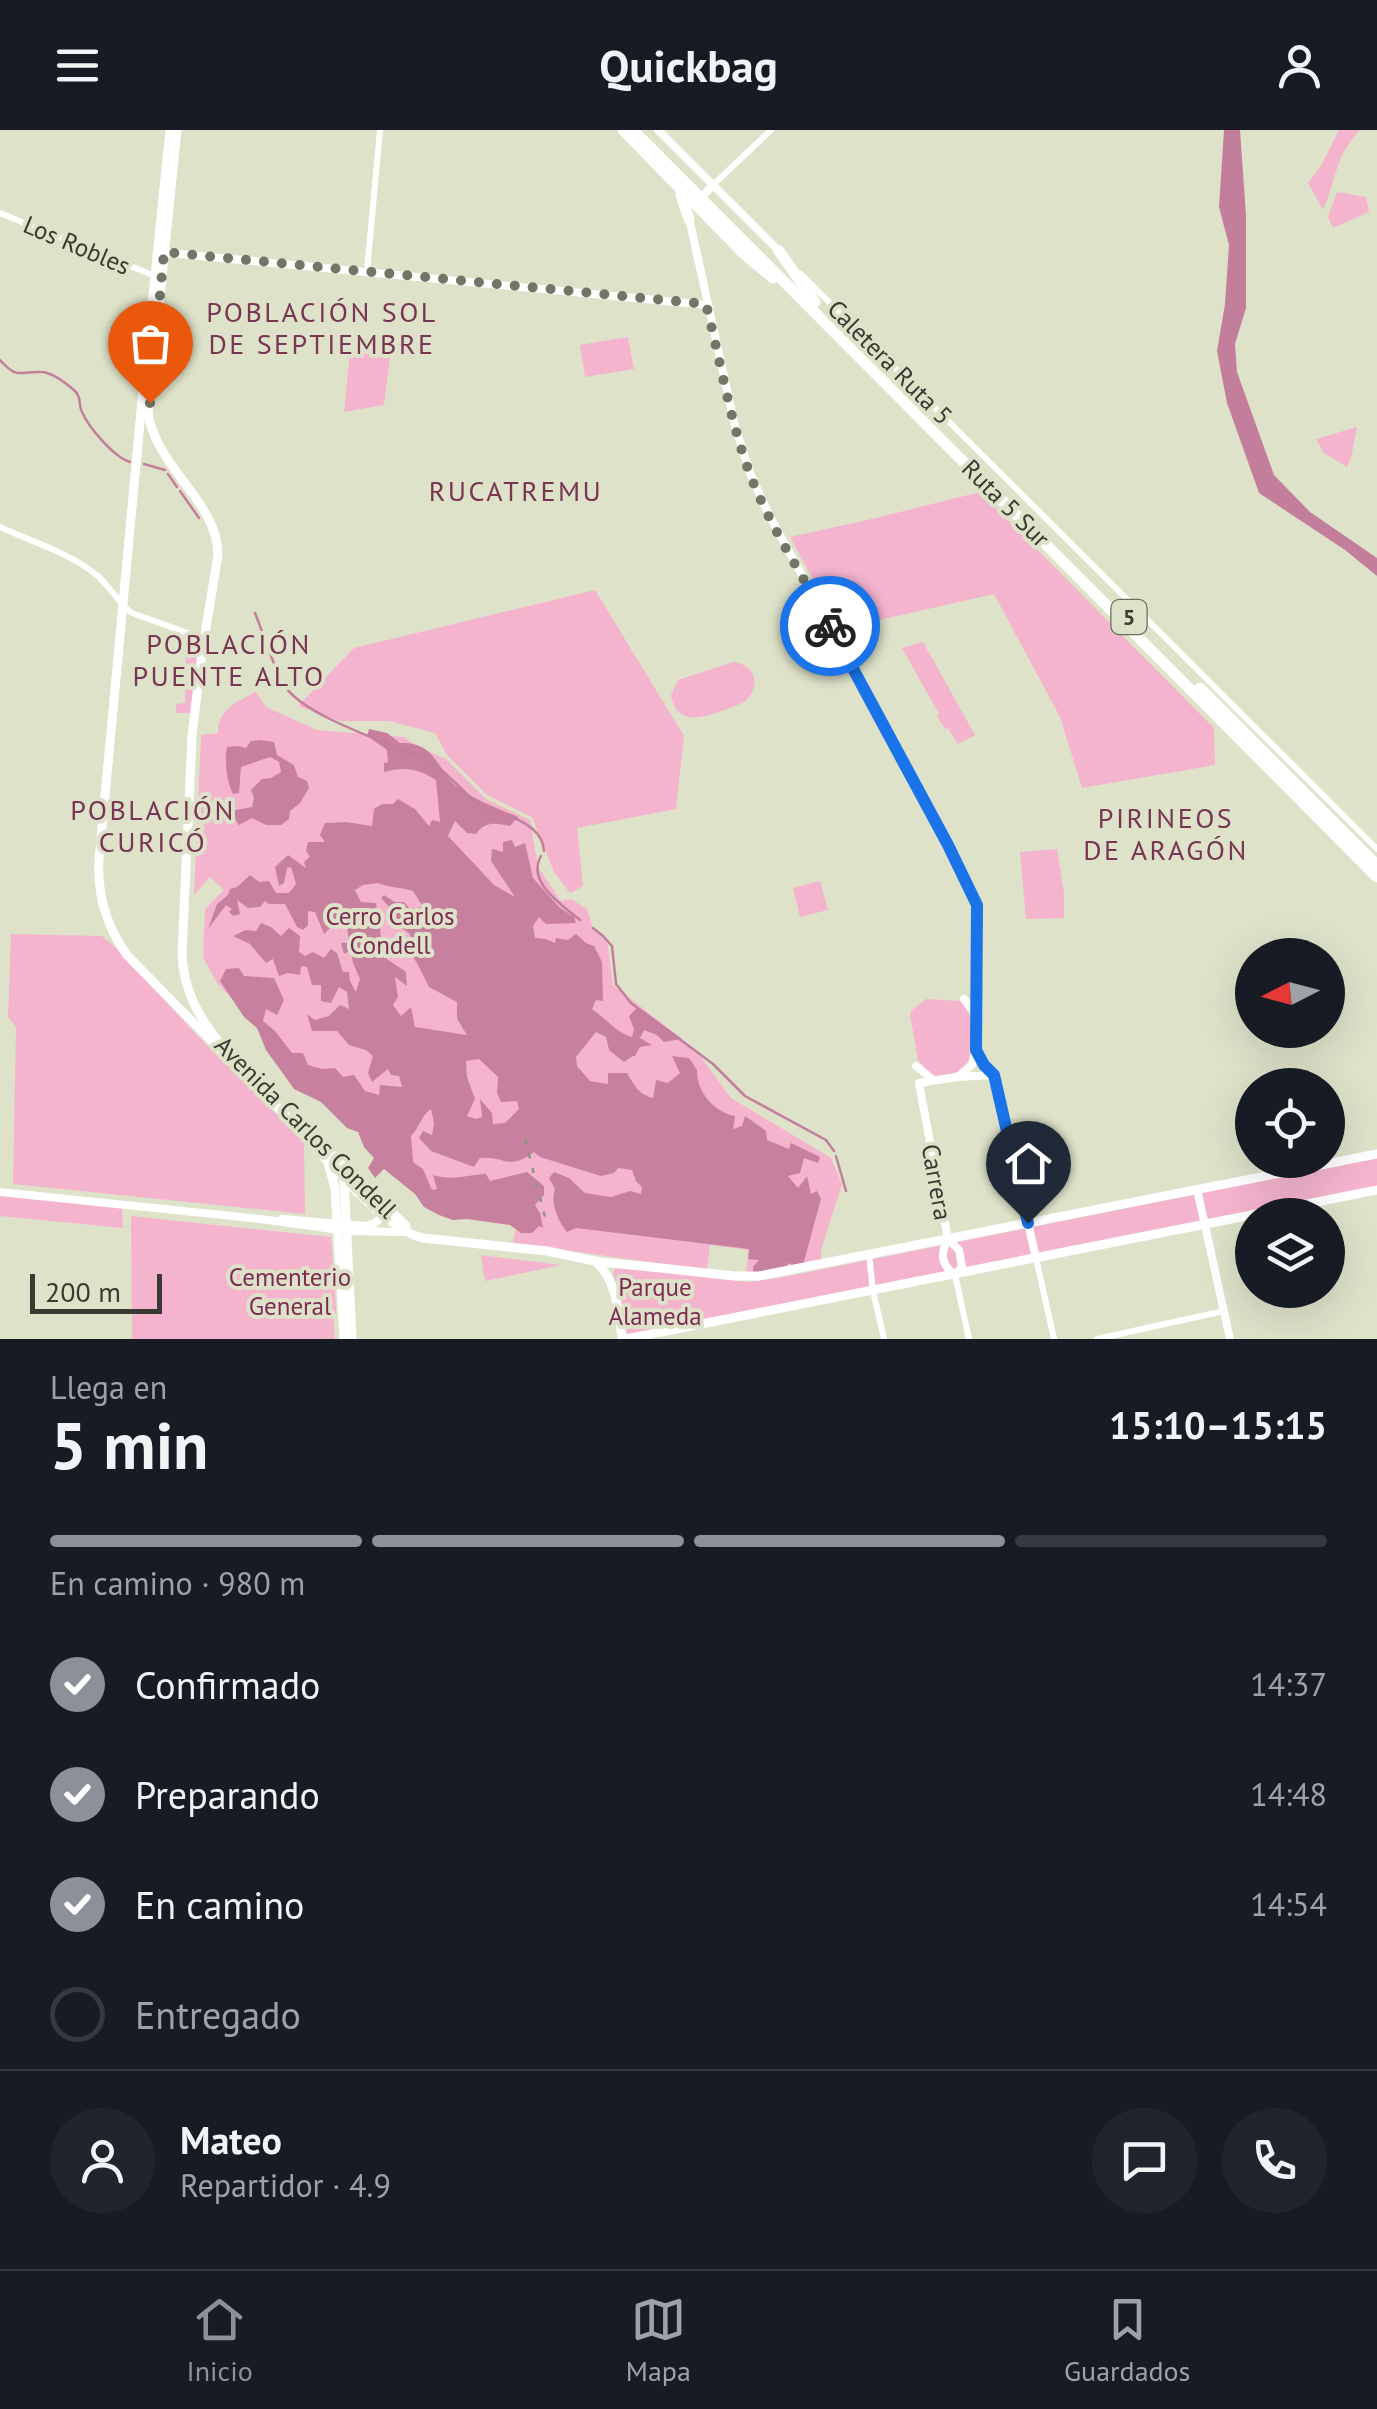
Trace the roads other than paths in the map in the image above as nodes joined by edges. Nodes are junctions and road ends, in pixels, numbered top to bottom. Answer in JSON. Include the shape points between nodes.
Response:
{"nodes":[{"id":1,"x":173,"y":130,"type":"edge"},
{"id":2,"x":380,"y":130,"type":"edge"},
{"id":3,"x":624,"y":130,"type":"edge"},
{"id":4,"x":637,"y":130,"type":"edge"},
{"id":5,"x":658,"y":130,"type":"edge"},
{"id":6,"x":771,"y":130,"type":"edge"},
{"id":7,"x":713,"y":185,"type":"junction"},
{"id":8,"x":689,"y":188,"type":"junction"},
{"id":9,"x":703,"y":205,"type":"junction"},
{"id":10,"x":0,"y":213,"type":"edge"},
{"id":11,"x":690,"y":221,"type":"junction"},
{"id":12,"x":778,"y":251,"type":"junction"},
{"id":13,"x":161,"y":252,"type":"junction"},
{"id":14,"x":367,"y":272,"type":"junction"},
{"id":15,"x":155,"y":276,"type":"junction"},
{"id":16,"x":706,"y":304,"type":"junction"},
{"id":17,"x":824,"y":316,"type":"junction"},
{"id":18,"x":142,"y":401,"type":"junction"},
{"id":19,"x":148,"y":413,"type":"junction"},
{"id":20,"x":138,"y":450,"type":"junction"},
{"id":21,"x":161,"y":450,"type":"junction"},
{"id":22,"x":0,"y":527,"type":"edge"},
{"id":23,"x":124,"y":606,"type":"junction"},
{"id":24,"x":204,"y":639,"type":"junction"},
{"id":25,"x":1377,"y":849,"type":"edge"},
{"id":26,"x":1377,"y":865,"type":"edge"},
{"id":27,"x":1377,"y":877,"type":"edge"},
{"id":28,"x":187,"y":987,"type":"junction"},
{"id":29,"x":169,"y":998,"type":"junction"},
{"id":30,"x":964,"y":999,"type":"dead end"},
{"id":31,"x":976,"y":1017,"type":"junction"},
{"id":32,"x":976,"y":1050,"type":"junction"},
{"id":33,"x":916,"y":1066,"type":"dead end"},
{"id":34,"x":994,"y":1075,"type":"junction"},
{"id":35,"x":958,"y":1077,"type":"junction"},
{"id":36,"x":932,"y":1080,"type":"junction"},
{"id":37,"x":1377,"y":1154,"type":"edge"},
{"id":38,"x":328,"y":1161,"type":"junction"},
{"id":39,"x":342,"y":1165,"type":"junction"},
{"id":40,"x":344,"y":1178,"type":"junction"},
{"id":41,"x":1198,"y":1189,"type":"junction"},
{"id":42,"x":1377,"y":1190,"type":"edge"},
{"id":43,"x":0,"y":1192,"type":"edge"},
{"id":44,"x":390,"y":1216,"type":"junction"},
{"id":45,"x":1028,"y":1223,"type":"junction"},
{"id":46,"x":1205,"y":1225,"type":"junction"},
{"id":47,"x":342,"y":1227,"type":"junction"},
{"id":48,"x":405,"y":1232,"type":"junction"},
{"id":49,"x":437,"y":1238,"type":"junction"},
{"id":50,"x":948,"y":1239,"type":"junction"},
{"id":51,"x":869,"y":1254,"type":"junction"},
{"id":52,"x":1036,"y":1258,"type":"junction"},
{"id":53,"x":593,"y":1260,"type":"junction"},
{"id":54,"x":620,"y":1263,"type":"junction"},
{"id":55,"x":606,"y":1272,"type":"junction"},
{"id":56,"x":955,"y":1275,"type":"junction"},
{"id":57,"x":873,"y":1290,"type":"junction"},
{"id":58,"x":1224,"y":1311,"type":"junction"},
{"id":59,"x":348,"y":1339,"type":"edge"},
{"id":60,"x":624,"y":1339,"type":"edge"},
{"id":61,"x":884,"y":1339,"type":"edge"},
{"id":62,"x":968,"y":1339,"type":"edge"},
{"id":63,"x":1054,"y":1339,"type":"edge"},
{"id":64,"x":1097,"y":1339,"type":"edge"},
{"id":65,"x":1230,"y":1339,"type":"edge"}],
"edges":[{"from":1,"to":13,"type":"main road"},
{"from":2,"to":14,"type":"street"},
{"from":3,"to":8,"type":"highway"},
{"from":4,"to":8,"type":"highway","name":"Ruta 5 Sur","number":"5"},
{"from":5,"to":7,"type":"main road","name":"Caletera Ruta 5"},
{"from":6,"to":7,"type":"street"},
{"from":7,"to":9,"type":"main road"},
{"from":7,"to":12,"type":"main road","name":"Caletera Ruta 5"},
{"from":8,"to":9,"type":"highway","name":"Ruta 5 Sur","number":"5"},
{"from":8,"to":11,"type":"highway"},
{"from":9,"to":11,"type":"highway"},
{"from":9,"to":17,"type":"highway","name":"Ruta 5 Sur","number":"5"},
{"from":10,"to":15,"type":"street","name":"Los Robles"},
{"from":11,"to":16,"type":"main road"},
{"from":12,"to":17,"type":"highway"},
{"from":12,"to":25,"type":"street","name":"Caletera Ruta 5"},
{"from":13,"to":14,"type":"main road"},
{"from":13,"to":15,"type":"main road","name":"Avenida Carlos Condell"},
{"from":13,"to":19,"type":"main road"},
{"from":14,"to":16,"type":"main road"},
{"from":15,"to":18,"type":"main road","name":"Avenida Carlos Condell"},
{"from":16,"to":31,"type":"main road","via":[[760,497],[977,905]]},
{"from":17,"to":26,"type":"highway","name":"Ruta 5 Sur","number":"5"},
{"from":17,"to":27,"type":"highway","name":"Ruta 5 Sur","number":"5"},
{"from":18,"to":19,"type":"main road","name":"Avenida Carlos Condell"},
{"from":18,"to":20,"type":"main road","name":"Avenida Carlos Condell"},
{"from":19,"to":21,"type":"main road","name":"Avenida Carlos Condell"},
{"from":20,"to":21,"type":"main road"},
{"from":20,"to":23,"type":"main road","name":"Avenida Carlos Condell"},
{"from":21,"to":24,"type":"main road","name":"Avenida Carlos Condell","via":[[217,540]]},
{"from":22,"to":23,"type":"street","via":[[87,568]]},
{"from":23,"to":24,"type":"street"},
{"from":23,"to":29,"type":"main road","name":"Avenida Carlos Condell","via":[[99,884],[116,939]]},
{"from":24,"to":28,"type":"main road","name":"Avenida Carlos Condell","via":[[188,816],[182,953]]},
{"from":28,"to":29,"type":"main road"},
{"from":28,"to":39,"type":"main road","name":"Avenida Carlos Condell","via":[[220,1043]]},
{"from":29,"to":38,"type":"main road","name":"Avenida Carlos Condell"},
{"from":30,"to":31,"type":"main road"},
{"from":31,"to":32,"type":"main road"},
{"from":32,"to":34,"type":"main road"},
{"from":32,"to":35,"type":"main road"},
{"from":33,"to":36,"type":"main road"},
{"from":34,"to":35,"type":"main road"},
{"from":34,"to":45,"type":"main road"},
{"from":35,"to":36,"type":"main road"},
{"from":36,"to":50,"type":"main road","name":"Carrera","via":[[919,1083]]},
{"from":37,"to":41,"type":"main road"},
{"from":38,"to":40,"type":"main road","name":"Avenida Carlos Condell"},
{"from":38,"to":47,"type":"main road"},
{"from":39,"to":40,"type":"main road"},
{"from":39,"to":44,"type":"main road","name":"Avenida Carlos Condell"},
{"from":40,"to":44,"type":"main road","name":"Avenida Carlos Condell"},
{"from":40,"to":47,"type":"main road"},
{"from":41,"to":45,"type":"main road"},
{"from":41,"to":46,"type":"main road"},
{"from":42,"to":46,"type":"main road"},
{"from":43,"to":47,"type":"main road"},
{"from":44,"to":47,"type":"main road"},
{"from":44,"to":48,"type":"main road","name":"Avenida Carlos Condell"},
{"from":44,"to":49,"type":"main road","name":"Avenida Carlos Condell"},
{"from":45,"to":50,"type":"main road"},
{"from":45,"to":52,"type":"main road"},
{"from":46,"to":52,"type":"main road"},
{"from":46,"to":58,"type":"main road"},
{"from":47,"to":48,"type":"main road"},
{"from":47,"to":59,"type":"main road"},
{"from":48,"to":49,"type":"main road","name":"Avenida Carlos Condell"},
{"from":49,"to":53,"type":"main road"},
{"from":50,"to":51,"type":"main road"},
{"from":50,"to":56,"type":"main road","name":"Carrera","via":[[943,1258]]},
{"from":50,"to":56,"type":"main road","via":[[961,1256]]},
{"from":51,"to":54,"type":"main road","via":[[752,1276]]},
{"from":51,"to":57,"type":"street"},
{"from":52,"to":56,"type":"main road"},
{"from":52,"to":63,"type":"street"},
{"from":53,"to":54,"type":"main road"},
{"from":53,"to":55,"type":"main road"},
{"from":54,"to":55,"type":"main road"},
{"from":55,"to":60,"type":"main road"},
{"from":56,"to":57,"type":"main road"},
{"from":56,"to":62,"type":"street"},
{"from":57,"to":60,"type":"main road"},
{"from":57,"to":61,"type":"street"},
{"from":58,"to":64,"type":"street"},
{"from":58,"to":65,"type":"main road"}]}
